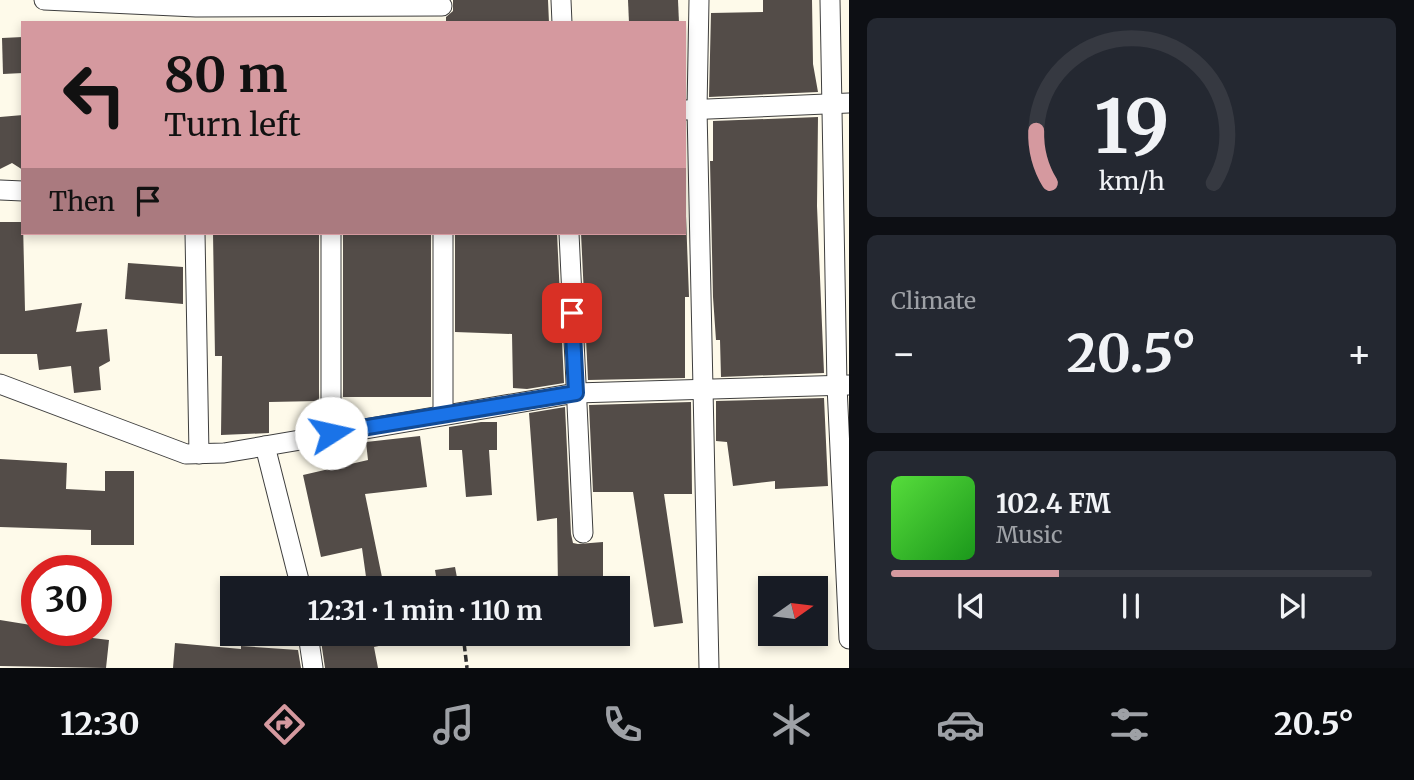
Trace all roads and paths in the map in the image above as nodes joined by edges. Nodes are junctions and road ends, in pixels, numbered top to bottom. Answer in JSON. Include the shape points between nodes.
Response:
{"nodes":[{"id":1,"x":44,"y":0,"type":"edge"},
{"id":2,"x":561,"y":0,"type":"edge"},
{"id":3,"x":699,"y":0,"type":"edge"},
{"id":4,"x":830,"y":0,"type":"edge"},
{"id":5,"x":113,"y":2,"type":"edge"},
{"id":6,"x":442,"y":9,"type":"edge"},
{"id":7,"x":331,"y":14,"type":"edge"},
{"id":8,"x":196,"y":15,"type":"edge"},
{"id":9,"x":562,"y":21,"type":"edge"},
{"id":10,"x":840,"y":103,"type":"edge"},
{"id":11,"x":691,"y":110,"type":"edge"},
{"id":12,"x":0,"y":190,"type":"edge"},
{"id":13,"x":21,"y":191,"type":"edge"},
{"id":14,"x":195,"y":235,"type":"edge"},
{"id":15,"x":331,"y":235,"type":"edge"},
{"id":16,"x":443,"y":235,"type":"edge"},
{"id":17,"x":569,"y":235,"type":"edge"},
{"id":18,"x":0,"y":384,"type":"edge"},
{"id":19,"x":843,"y":386,"type":"edge"},
{"id":20,"x":703,"y":389,"type":"junction"},
{"id":21,"x":576,"y":393,"type":"junction"},
{"id":22,"x":443,"y":414,"type":"junction"},
{"id":23,"x":331,"y":433,"type":"junction"},
{"id":24,"x":265,"y":446,"type":"junction"},
{"id":25,"x":199,"y":454,"type":"junction"},
{"id":26,"x":583,"y":533,"type":"dead end"},
{"id":27,"x":298,"y":576,"type":"edge"},
{"id":28,"x":849,"y":639,"type":"edge"},
{"id":29,"x":310,"y":646,"type":"edge"},
{"id":30,"x":464,"y":646,"type":"edge"},
{"id":31,"x":313,"y":668,"type":"edge"},
{"id":32,"x":467,"y":668,"type":"edge"},
{"id":33,"x":709,"y":668,"type":"edge"}],
"edges":[{"from":1,"to":5,"type":"street"},
{"from":2,"to":9,"type":"street"},
{"from":3,"to":11,"type":"street"},
{"from":4,"to":10,"type":"street"},
{"from":5,"to":8,"type":"street"},
{"from":6,"to":7,"type":"street"},
{"from":7,"to":8,"type":"street"},
{"from":10,"to":11,"type":"street"},
{"from":10,"to":19,"type":"street"},
{"from":11,"to":20,"type":"street"},
{"from":12,"to":13,"type":"street"},
{"from":14,"to":25,"type":"street"},
{"from":15,"to":23,"type":"street"},
{"from":16,"to":22,"type":"street"},
{"from":17,"to":21,"type":"street"},
{"from":18,"to":25,"type":"street","via":[[186,454]]},
{"from":19,"to":20,"type":"street"},
{"from":19,"to":28,"type":"street"},
{"from":20,"to":21,"type":"street"},
{"from":20,"to":33,"type":"street"},
{"from":21,"to":22,"type":"street"},
{"from":21,"to":26,"type":"street"},
{"from":22,"to":23,"type":"street"},
{"from":23,"to":24,"type":"street"},
{"from":24,"to":25,"type":"street"},
{"from":24,"to":27,"type":"street"},
{"from":29,"to":31,"type":"street"},
{"from":30,"to":32,"type":"path"}]}
